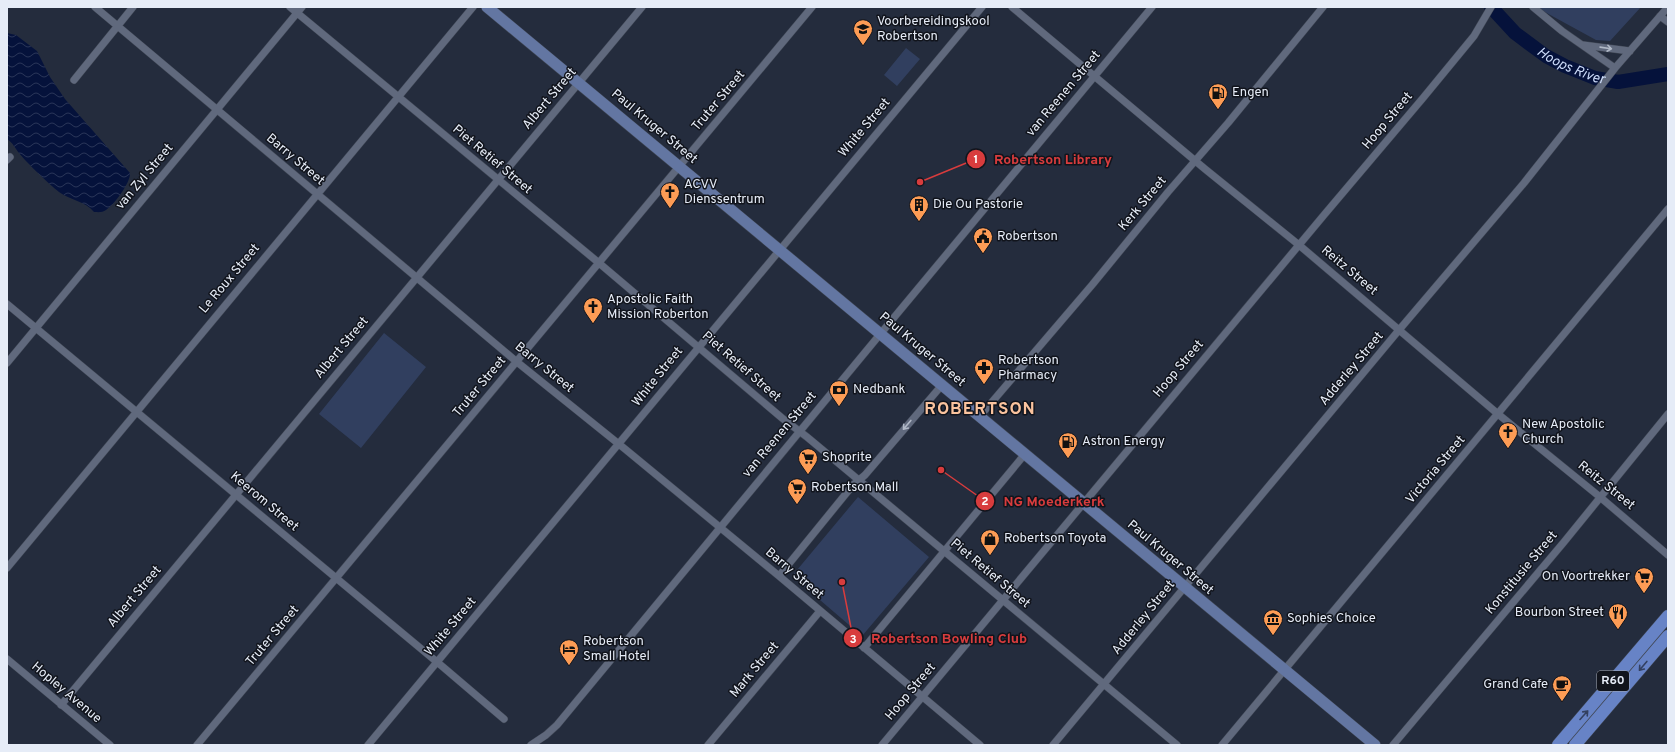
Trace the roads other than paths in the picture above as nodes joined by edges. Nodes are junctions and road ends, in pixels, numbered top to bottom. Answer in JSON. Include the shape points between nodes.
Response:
{"nodes":[{"id":1,"x":95,"y":7,"type":"edge"},
{"id":2,"x":134,"y":7,"type":"edge"},
{"id":3,"x":290,"y":7,"type":"edge"},
{"id":4,"x":473,"y":7,"type":"edge"},
{"id":5,"x":487,"y":7,"type":"edge"},
{"id":6,"x":642,"y":7,"type":"edge"},
{"id":7,"x":812,"y":7,"type":"edge"},
{"id":8,"x":982,"y":7,"type":"edge"},
{"id":9,"x":1012,"y":7,"type":"edge"},
{"id":10,"x":1152,"y":7,"type":"edge"},
{"id":11,"x":1323,"y":7,"type":"edge"},
{"id":12,"x":1491,"y":7,"type":"edge"},
{"id":13,"x":1533,"y":7,"type":"edge"},
{"id":14,"x":1668,"y":7,"type":"edge"},
{"id":15,"x":300,"y":10,"type":"edge"},
{"id":16,"x":1660,"y":16,"type":"junction"},
{"id":17,"x":1668,"y":22,"type":"edge"},
{"id":18,"x":118,"y":26,"type":"junction"},
{"id":19,"x":1583,"y":45,"type":"junction"},
{"id":20,"x":1630,"y":51,"type":"junction"},
{"id":21,"x":1615,"y":68,"type":"junction"},
{"id":22,"x":1094,"y":76,"type":"junction"},
{"id":23,"x":74,"y":80,"type":"dead end"},
{"id":24,"x":579,"y":83,"type":"junction"},
{"id":25,"x":399,"y":97,"type":"junction"},
{"id":26,"x":217,"y":110,"type":"junction"},
{"id":27,"x":1196,"y":161,"type":"junction"},
{"id":28,"x":680,"y":167,"type":"junction"},
{"id":29,"x":498,"y":180,"type":"junction"},
{"id":30,"x":317,"y":194,"type":"junction"},
{"id":31,"x":1668,"y":210,"type":"edge"},
{"id":32,"x":1299,"y":245,"type":"junction"},
{"id":33,"x":780,"y":250,"type":"junction"},
{"id":34,"x":599,"y":263,"type":"junction"},
{"id":35,"x":417,"y":278,"type":"junction"},
{"id":36,"x":7,"y":304,"type":"edge"},
{"id":37,"x":36,"y":328,"type":"junction"},
{"id":38,"x":1399,"y":330,"type":"junction"},
{"id":39,"x":880,"y":334,"type":"junction"},
{"id":40,"x":699,"y":347,"type":"junction"},
{"id":41,"x":517,"y":362,"type":"junction"},
{"id":42,"x":7,"y":363,"type":"edge"},
{"id":43,"x":942,"y":385,"type":"junction"},
{"id":44,"x":136,"y":411,"type":"junction"},
{"id":45,"x":1498,"y":414,"type":"junction"},
{"id":46,"x":1668,"y":414,"type":"edge"},
{"id":47,"x":980,"y":416,"type":"junction"},
{"id":48,"x":799,"y":431,"type":"junction"},
{"id":49,"x":619,"y":444,"type":"junction"},
{"id":50,"x":1024,"y":454,"type":"junction"},
{"id":51,"x":859,"y":480,"type":"junction"},
{"id":52,"x":236,"y":495,"type":"junction"},
{"id":53,"x":1600,"y":497,"type":"junction"},
{"id":54,"x":1084,"y":504,"type":"junction"},
{"id":55,"x":720,"y":528,"type":"junction"},
{"id":56,"x":945,"y":552,"type":"junction"},
{"id":57,"x":1668,"y":555,"type":"edge"},
{"id":58,"x":7,"y":568,"type":"edge"},
{"id":59,"x":779,"y":576,"type":"junction"},
{"id":60,"x":336,"y":579,"type":"junction"},
{"id":61,"x":1184,"y":588,"type":"junction"},
{"id":62,"x":1003,"y":601,"type":"junction"},
{"id":63,"x":820,"y":611,"type":"junction"},
{"id":64,"x":1668,"y":616,"type":"edge"},
{"id":65,"x":1668,"y":636,"type":"edge"},
{"id":66,"x":864,"y":648,"type":"junction"},
{"id":67,"x":7,"y":659,"type":"edge"},
{"id":68,"x":437,"y":662,"type":"junction"},
{"id":69,"x":1285,"y":671,"type":"junction"},
{"id":70,"x":1104,"y":685,"type":"junction"},
{"id":71,"x":922,"y":697,"type":"junction"},
{"id":72,"x":61,"y":705,"type":"junction"},
{"id":73,"x":504,"y":719,"type":"dead end"},
{"id":74,"x":110,"y":745,"type":"edge"},
{"id":75,"x":197,"y":745,"type":"edge"},
{"id":76,"x":368,"y":745,"type":"edge"},
{"id":77,"x":531,"y":745,"type":"edge"},
{"id":78,"x":708,"y":745,"type":"edge"},
{"id":79,"x":882,"y":745,"type":"edge"},
{"id":80,"x":980,"y":745,"type":"edge"},
{"id":81,"x":1053,"y":745,"type":"edge"},
{"id":82,"x":1177,"y":745,"type":"edge"},
{"id":83,"x":1222,"y":745,"type":"edge"},
{"id":84,"x":1375,"y":745,"type":"edge"},
{"id":85,"x":1393,"y":745,"type":"edge"},
{"id":86,"x":1558,"y":745,"type":"edge"},
{"id":87,"x":1575,"y":745,"type":"edge"}],
"edges":[{"from":1,"to":18,"type":"street","name":"Barry Street"},
{"from":2,"to":18,"type":"street"},
{"from":3,"to":15,"type":"street","name":"Piet Retief Street"},
{"from":4,"to":25,"type":"street","name":"Le Roux Street"},
{"from":5,"to":24,"type":"street","name":"Paul Kruger Street"},
{"from":6,"to":24,"type":"street","name":"Albert Street"},
{"from":7,"to":28,"type":"street","name":"Truter Street"},
{"from":8,"to":33,"type":"street","name":"White Street"},
{"from":9,"to":22,"type":"street","name":"Reitz Street"},
{"from":10,"to":22,"type":"street","name":"van Reenen Street"},
{"from":11,"to":27,"type":"street","name":"Kerk Street"},
{"from":12,"to":32,"type":"street","name":"Hoop Street","via":[[1474,36]]},
{"from":13,"to":19,"type":"street"},
{"from":14,"to":16,"type":"street","name":"Adderley Street"},
{"from":15,"to":25,"type":"street","name":"Piet Retief Street"},
{"from":15,"to":26,"type":"street","name":"van Zyl Street"},
{"from":16,"to":17,"type":"street"},
{"from":16,"to":20,"type":"street","name":"Adderley Street"},
{"from":18,"to":23,"type":"street"},
{"from":18,"to":26,"type":"street","name":"Barry Street"},
{"from":19,"to":20,"type":"street","one_way":true},
{"from":19,"to":21,"type":"street"},
{"from":20,"to":21,"type":"street","name":"Adderley Street"},
{"from":21,"to":38,"type":"street","name":"Adderley Street","via":[[1524,183]]},
{"from":22,"to":27,"type":"street","name":"Reitz Street"},
{"from":22,"to":39,"type":"street","name":"van Reenen Street"},
{"from":24,"to":28,"type":"street","name":"Paul Kruger Street"},
{"from":24,"to":29,"type":"street","name":"Albert Street"},
{"from":25,"to":29,"type":"street","name":"Piet Retief Street"},
{"from":25,"to":30,"type":"street","name":"Le Roux Street"},
{"from":26,"to":30,"type":"street","name":"Barry Street"},
{"from":26,"to":37,"type":"street","name":"van Zyl Street"},
{"from":27,"to":32,"type":"street","name":"Reitz Street"},
{"from":27,"to":47,"type":"street","name":"Kerk Street"},
{"from":28,"to":33,"type":"street","name":"Paul Kruger Street"},
{"from":28,"to":34,"type":"street","name":"Truter Street"},
{"from":29,"to":34,"type":"street","name":"Piet Retief Street"},
{"from":29,"to":35,"type":"street","name":"Albert Street"},
{"from":30,"to":35,"type":"street","name":"Barry Street"},
{"from":30,"to":44,"type":"street","name":"Le Roux Street"},
{"from":31,"to":45,"type":"street","name":"Victoria Street"},
{"from":32,"to":38,"type":"street","name":"Reitz Street"},
{"from":32,"to":54,"type":"street","name":"Hoop Street"},
{"from":33,"to":39,"type":"street","name":"Paul Kruger Street"},
{"from":33,"to":40,"type":"street","name":"White Street"},
{"from":34,"to":40,"type":"street","name":"Piet Retief Street"},
{"from":34,"to":41,"type":"street","name":"Truter Street"},
{"from":35,"to":41,"type":"street","name":"Barry Street"},
{"from":35,"to":52,"type":"street","name":"Albert Street"},
{"from":36,"to":37,"type":"street","name":"Keerom Street"},
{"from":37,"to":42,"type":"street","name":"van Zyl Street"},
{"from":37,"to":44,"type":"street","name":"Keerom Street"},
{"from":38,"to":45,"type":"street","name":"Reitz Street"},
{"from":38,"to":61,"type":"street","name":"Adderley Street"},
{"from":39,"to":43,"type":"street","name":"Paul Kruger Street"},
{"from":39,"to":48,"type":"street","name":"van Reenen Street"},
{"from":40,"to":48,"type":"street","name":"Piet Retief Street"},
{"from":40,"to":49,"type":"street","name":"White Street"},
{"from":41,"to":49,"type":"street","name":"Barry Street"},
{"from":41,"to":60,"type":"street","name":"Truter Street"},
{"from":43,"to":47,"type":"street","name":"Paul Kruger Street"},
{"from":43,"to":51,"type":"street","one_way":true},
{"from":44,"to":52,"type":"street","name":"Keerom Street"},
{"from":44,"to":58,"type":"street","name":"Le Roux Street"},
{"from":45,"to":53,"type":"street","name":"Reitz Street"},
{"from":45,"to":69,"type":"street","name":"Victoria Street"},
{"from":46,"to":53,"type":"street","name":"Konstitusie Street"},
{"from":47,"to":50,"type":"street","name":"Paul Kruger Street"},
{"from":48,"to":51,"type":"street","name":"Piet Retief Street"},
{"from":48,"to":55,"type":"street","name":"van Reenen Street"},
{"from":49,"to":55,"type":"street","name":"Barry Street"},
{"from":49,"to":68,"type":"street","name":"White Street"},
{"from":50,"to":54,"type":"street","name":"Paul Kruger Street"},
{"from":50,"to":56,"type":"street"},
{"from":51,"to":56,"type":"street","name":"Piet Retief Street"},
{"from":51,"to":59,"type":"street"},
{"from":52,"to":60,"type":"street","name":"Keerom Street"},
{"from":52,"to":72,"type":"street","name":"Albert Street"},
{"from":53,"to":57,"type":"street","name":"Reitz Street"},
{"from":53,"to":85,"type":"street","name":"Konstitusie Street"},
{"from":54,"to":61,"type":"street","name":"Paul Kruger Street"},
{"from":54,"to":62,"type":"street","name":"Hoop Street"},
{"from":55,"to":59,"type":"street","name":"Barry Street"},
{"from":55,"to":77,"type":"street","name":"van Reenen Street","via":[[557,725]]},
{"from":56,"to":62,"type":"street","name":"Piet Retief Street"},
{"from":56,"to":66,"type":"street"},
{"from":59,"to":63,"type":"street","name":"Barry Street"},
{"from":60,"to":68,"type":"street","name":"Keerom Street"},
{"from":60,"to":75,"type":"street","name":"Truter Street"},
{"from":61,"to":69,"type":"street","name":"Paul Kruger Street"},
{"from":61,"to":70,"type":"street","name":"Adderley Street"},
{"from":62,"to":70,"type":"street","name":"Piet Retief Street"},
{"from":62,"to":71,"type":"street","name":"Hoop Street"},
{"from":63,"to":66,"type":"street","name":"Barry Street"},
{"from":63,"to":78,"type":"street","name":"Mark Street"},
{"from":86,"to":64,"type":"main road","number":"R60","one_way":true},
{"from":65,"to":87,"type":"main road","number":"R60","one_way":true},
{"from":66,"to":71,"type":"street","name":"Barry Street"},
{"from":67,"to":72,"type":"street","name":"Hopley Avenue"},
{"from":68,"to":73,"type":"street","name":"Keerom Street"},
{"from":68,"to":76,"type":"street","name":"White Street"},
{"from":69,"to":83,"type":"street","name":"Victoria Street"},
{"from":69,"to":84,"type":"street","name":"Paul Kruger Street"},
{"from":70,"to":81,"type":"street","name":"Adderley Street"},
{"from":70,"to":82,"type":"street","name":"Piet Retief Street"},
{"from":71,"to":79,"type":"street","name":"Hoop Street"},
{"from":71,"to":80,"type":"street","name":"Barry Street"},
{"from":72,"to":74,"type":"street","name":"Hopley Avenue"}]}
